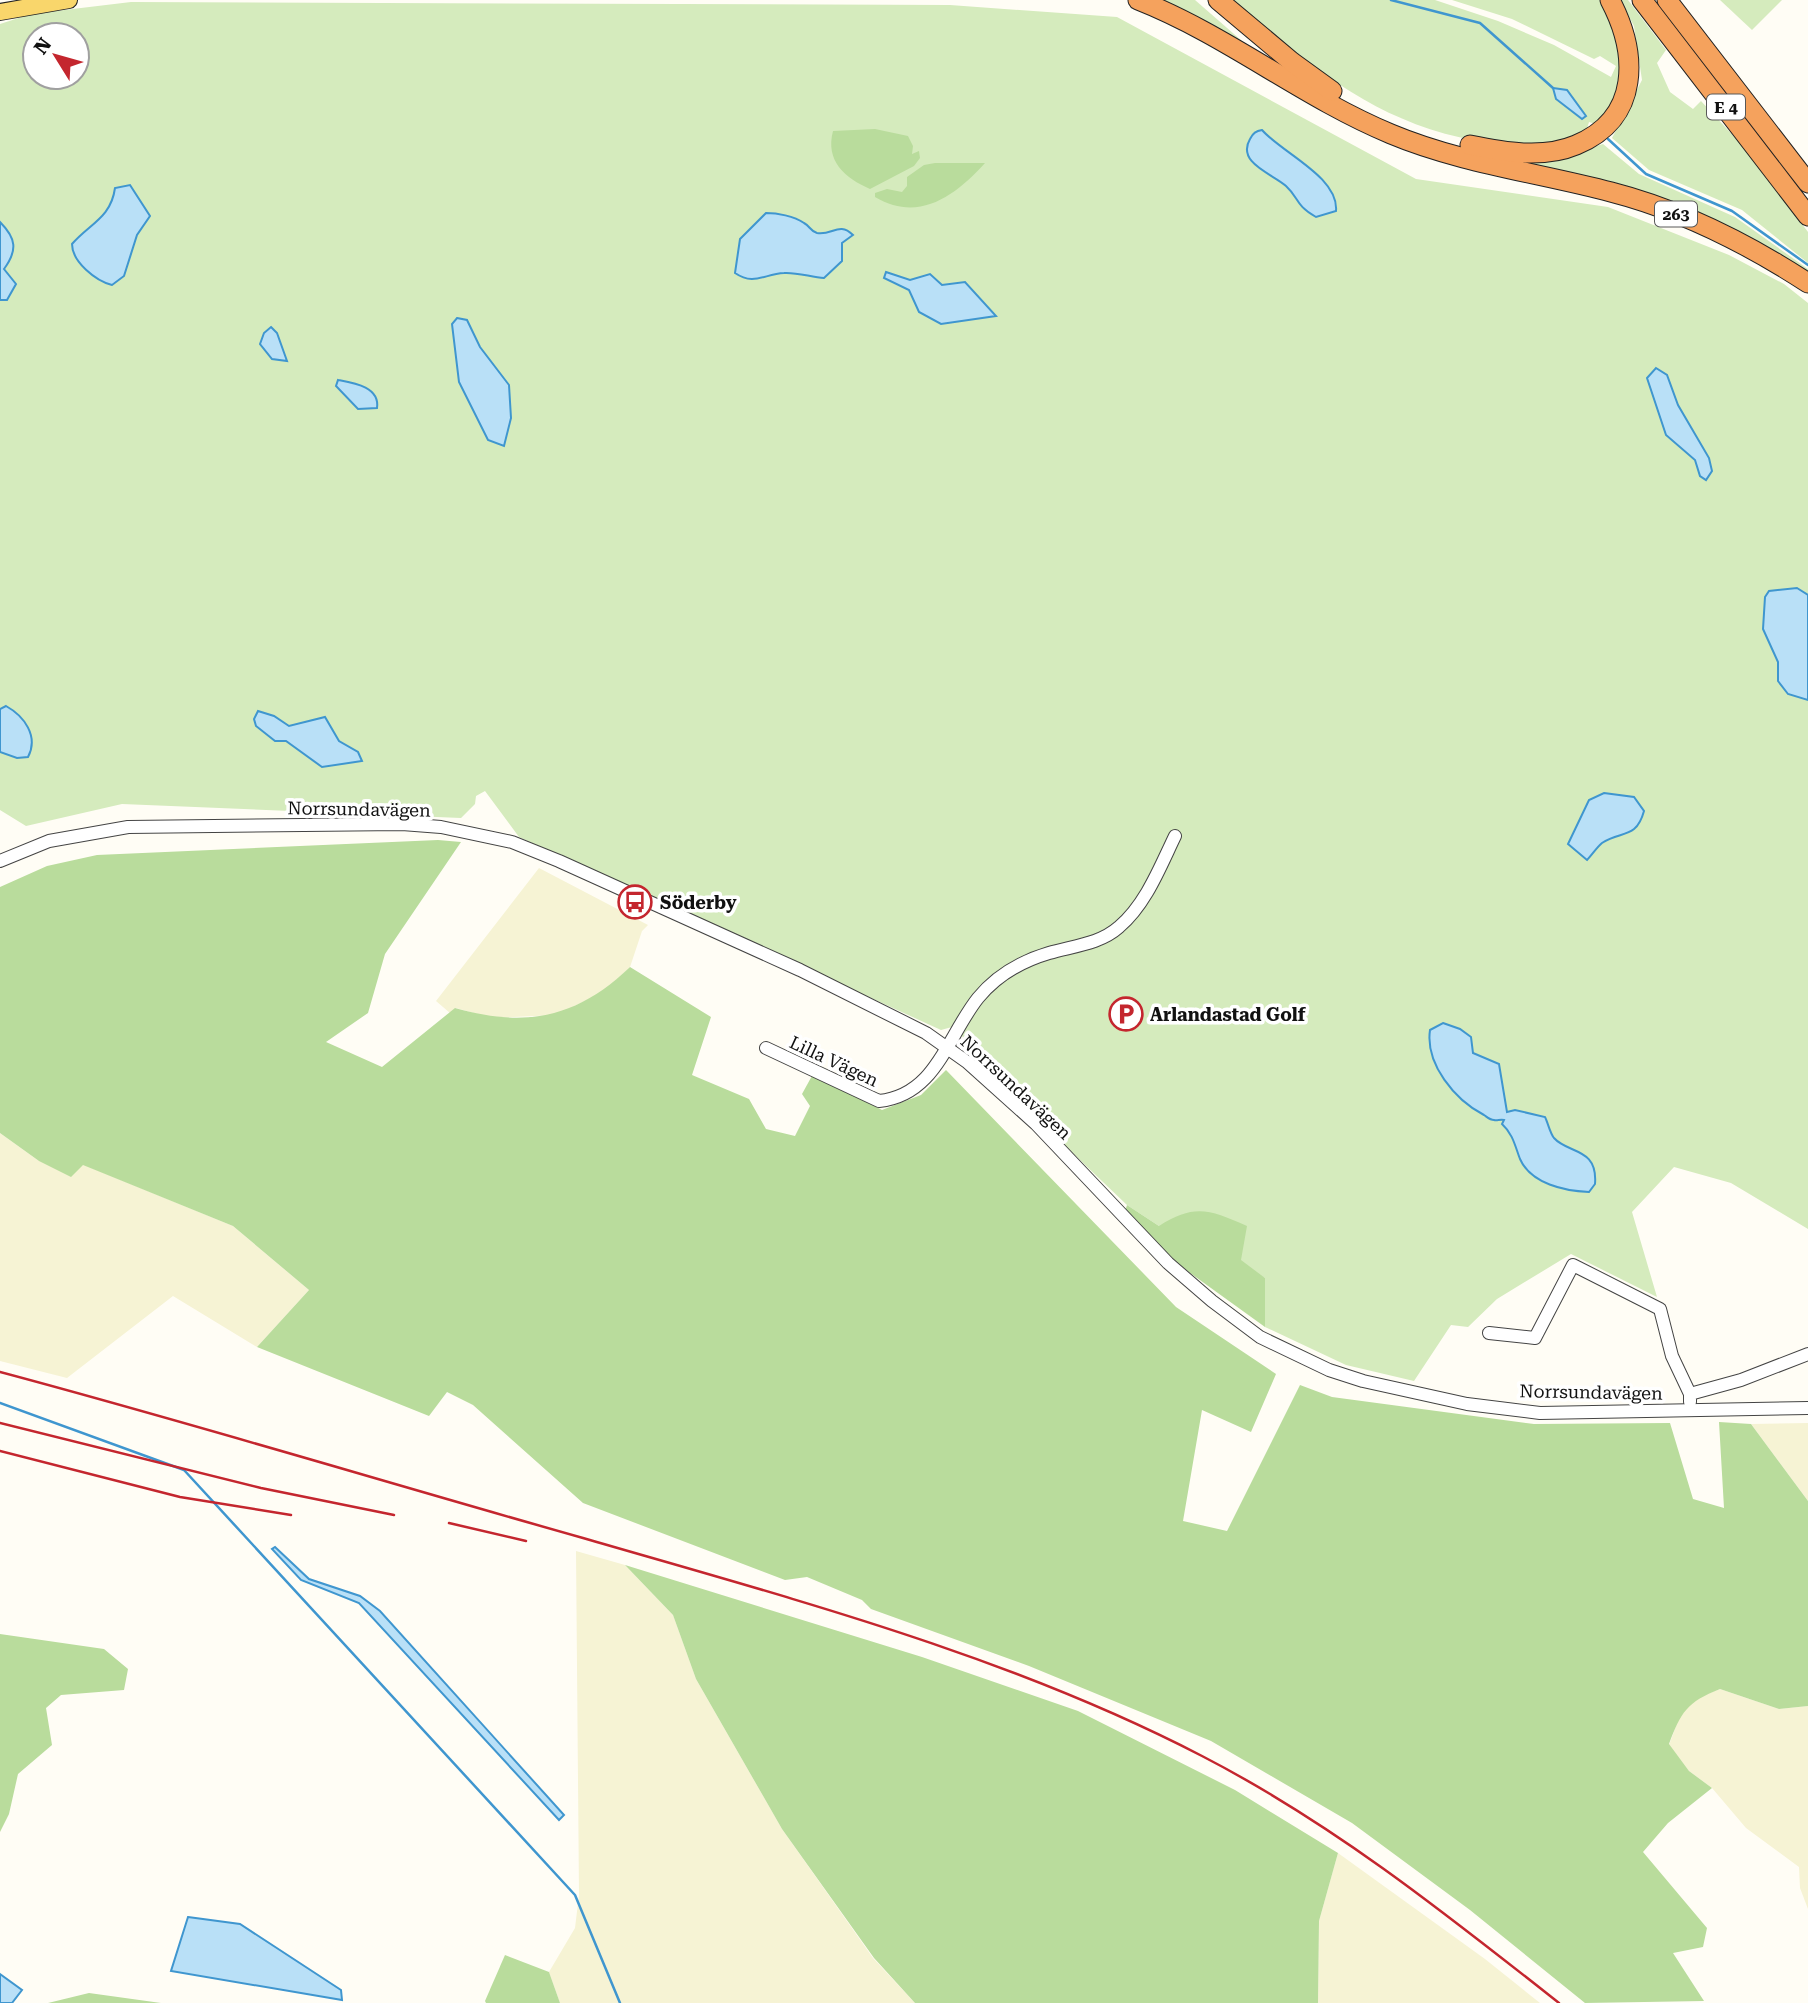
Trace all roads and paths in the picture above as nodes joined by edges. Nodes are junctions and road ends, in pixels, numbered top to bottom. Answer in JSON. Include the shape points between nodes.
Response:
{"nodes":[{"id":1,"x":69,"y":0,"type":"edge"},
{"id":2,"x":1138,"y":0,"type":"edge"},
{"id":3,"x":1203,"y":0,"type":"edge"},
{"id":4,"x":1218,"y":0,"type":"edge"},
{"id":5,"x":1610,"y":0,"type":"edge"},
{"id":6,"x":1642,"y":0,"type":"edge"},
{"id":7,"x":1667,"y":0,"type":"edge"},
{"id":8,"x":0,"y":12,"type":"edge"},
{"id":9,"x":1325,"y":100,"type":"junction"},
{"id":10,"x":1808,"y":183,"type":"edge"},
{"id":11,"x":1808,"y":216,"type":"edge"},
{"id":12,"x":1808,"y":283,"type":"edge"},
{"id":13,"x":1175,"y":836,"type":"dead end"},
{"id":14,"x":0,"y":861,"type":"edge"},
{"id":15,"x":948,"y":1047,"type":"junction"},
{"id":16,"x":766,"y":1048,"type":"dead end"},
{"id":17,"x":1489,"y":1333,"type":"dead end"},
{"id":18,"x":1808,"y":1354,"type":"edge"},
{"id":19,"x":1690,"y":1394,"type":"junction"},
{"id":20,"x":1808,"y":1408,"type":"edge"},
{"id":21,"x":1690,"y":1410,"type":"junction"}],
"edges":[{"from":1,"to":8,"type":"main road"},
{"from":2,"to":9,"type":"highway","number":"263","via":[[1211,34]]},
{"from":3,"to":9,"type":"highway"},
{"from":4,"to":5,"type":"highway","via":[[1318,82],[1365,109],[1462,144],[1532,153],[1574,146],[1604,127],[1617,110],[1629,85],[1630,52]]},
{"from":6,"to":11,"type":"highway","number":"E 4"},
{"from":7,"to":10,"type":"highway","number":"E 4"},
{"from":9,"to":12,"type":"highway","number":"263","via":[[1426,147],[1614,193],[1682,216]]},
{"from":13,"to":15,"type":"street","name":"Lilla Vägen","via":[[1152,883],[1117,929],[1013,968],[978,998]]},
{"from":14,"to":15,"type":"street","name":"Norrsundavägen","via":[[49,841],[128,827],[441,827],[512,842],[559,861],[800,970]]},
{"from":15,"to":16,"type":"street","name":"Lilla Vägen","via":[[921,1085],[898,1100],[879,1101]]},
{"from":15,"to":21,"type":"street","name":"Norrsundavägen","via":[[1035,1124],[1168,1263],[1271,1343],[1351,1378],[1467,1404],[1541,1413]]},
{"from":17,"to":19,"type":"street","via":[[1535,1338],[1573,1265],[1660,1309],[1672,1356]]},
{"from":18,"to":19,"type":"street"},
{"from":19,"to":21,"type":"street"},
{"from":20,"to":21,"type":"street","name":"Norrsundavägen"}]}
